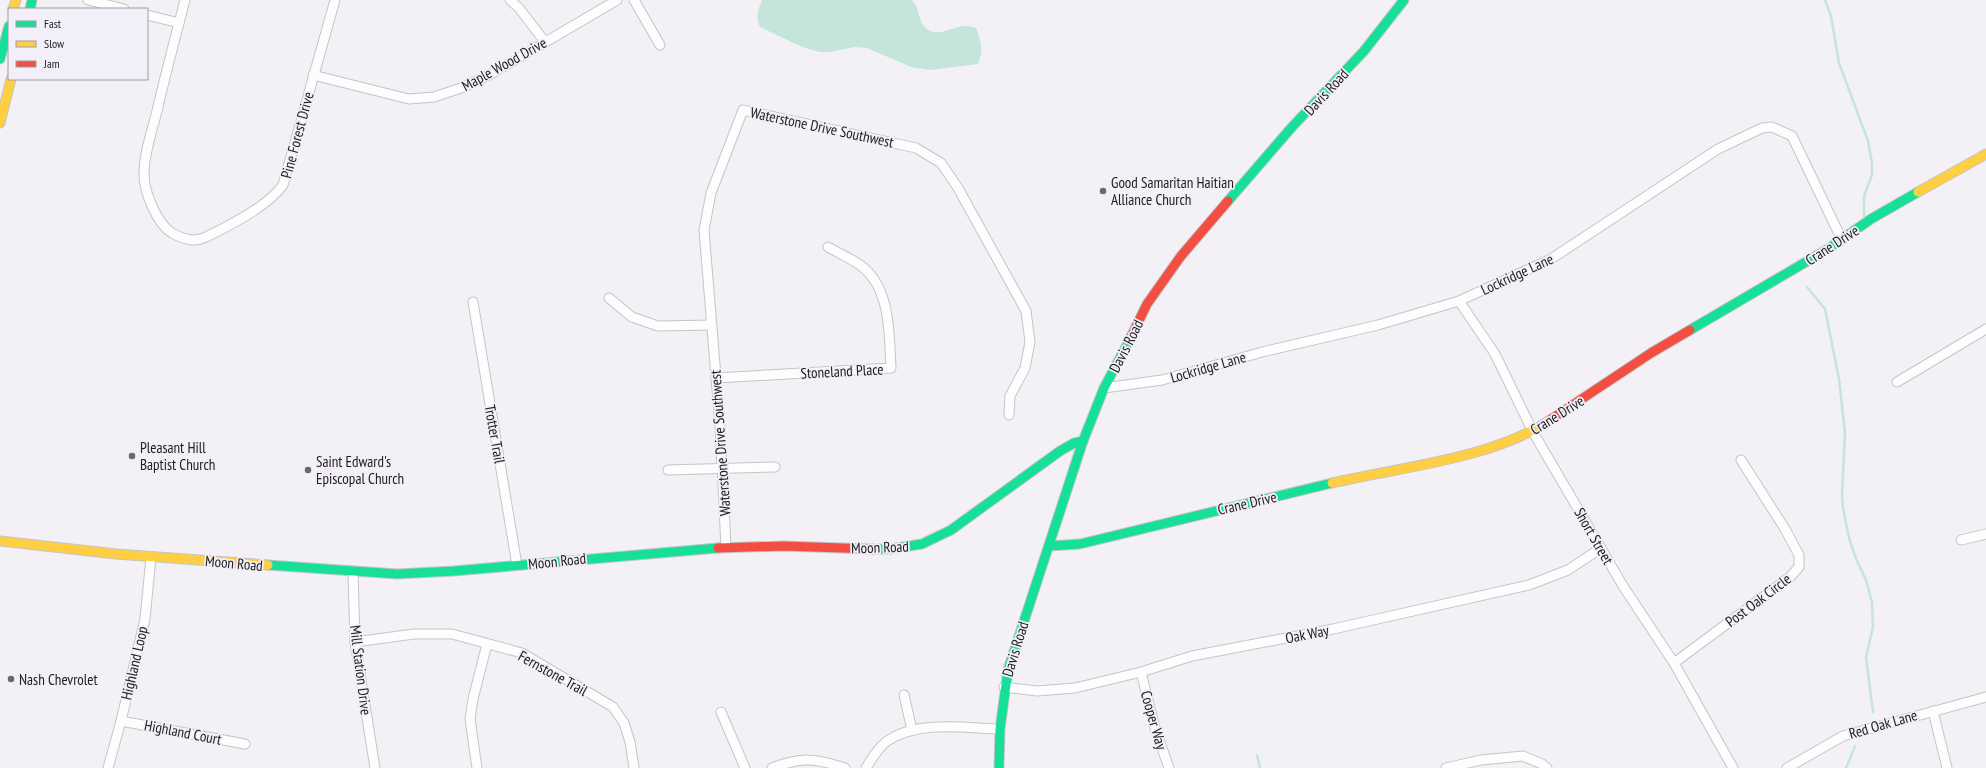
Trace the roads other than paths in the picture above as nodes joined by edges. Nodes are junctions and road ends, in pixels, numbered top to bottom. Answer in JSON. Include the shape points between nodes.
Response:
{"nodes":[{"id":1,"x":88,"y":0,"type":"edge"},
{"id":2,"x":185,"y":0,"type":"edge"},
{"id":3,"x":335,"y":0,"type":"edge"},
{"id":4,"x":510,"y":0,"type":"edge"},
{"id":5,"x":617,"y":0,"type":"edge"},
{"id":6,"x":634,"y":0,"type":"edge"},
{"id":7,"x":1404,"y":0,"type":"edge"},
{"id":8,"x":120,"y":8,"type":"edge"},
{"id":9,"x":148,"y":15,"type":"edge"},
{"id":10,"x":179,"y":23,"type":"junction"},
{"id":11,"x":8,"y":30,"type":"edge"},
{"id":12,"x":544,"y":42,"type":"junction"},
{"id":13,"x":660,"y":45,"type":"dead end"},
{"id":14,"x":0,"y":59,"type":"edge"},
{"id":15,"x":313,"y":75,"type":"junction"},
{"id":16,"x":11,"y":80,"type":"edge"},
{"id":17,"x":0,"y":123,"type":"edge"},
{"id":18,"x":1986,"y":154,"type":"edge"},
{"id":19,"x":1841,"y":238,"type":"junction"},
{"id":20,"x":828,"y":247,"type":"dead end"},
{"id":21,"x":609,"y":298,"type":"dead end"},
{"id":22,"x":1459,"y":301,"type":"junction"},
{"id":23,"x":473,"y":302,"type":"dead end"},
{"id":24,"x":712,"y":326,"type":"junction"},
{"id":25,"x":1985,"y":331,"type":"edge"},
{"id":26,"x":716,"y":378,"type":"junction"},
{"id":27,"x":1897,"y":382,"type":"dead end"},
{"id":28,"x":1104,"y":388,"type":"junction"},
{"id":29,"x":1009,"y":415,"type":"dead end"},
{"id":30,"x":1533,"y":432,"type":"junction"},
{"id":31,"x":1083,"y":441,"type":"junction"},
{"id":32,"x":1741,"y":460,"type":"dead end"},
{"id":33,"x":775,"y":467,"type":"dead end"},
{"id":34,"x":722,"y":468,"type":"junction"},
{"id":35,"x":668,"y":470,"type":"dead end"},
{"id":36,"x":1986,"y":534,"type":"edge"},
{"id":37,"x":1962,"y":540,"type":"dead end"},
{"id":38,"x":0,"y":541,"type":"edge"},
{"id":39,"x":1049,"y":546,"type":"junction"},
{"id":40,"x":726,"y":547,"type":"junction"},
{"id":41,"x":1601,"y":548,"type":"junction"},
{"id":42,"x":151,"y":557,"type":"junction"},
{"id":43,"x":517,"y":566,"type":"junction"},
{"id":44,"x":353,"y":572,"type":"junction"},
{"id":45,"x":355,"y":642,"type":"junction"},
{"id":46,"x":487,"y":644,"type":"junction"},
{"id":47,"x":1674,"y":663,"type":"junction"},
{"id":48,"x":1141,"y":672,"type":"junction"},
{"id":49,"x":1004,"y":688,"type":"junction"},
{"id":50,"x":904,"y":694,"type":"dead end"},
{"id":51,"x":1986,"y":697,"type":"edge"},
{"id":52,"x":1933,"y":711,"type":"junction"},
{"id":53,"x":721,"y":712,"type":"dead end"},
{"id":54,"x":121,"y":721,"type":"junction"},
{"id":55,"x":1000,"y":729,"type":"junction"},
{"id":56,"x":912,"y":730,"type":"junction"},
{"id":57,"x":245,"y":744,"type":"dead end"},
{"id":58,"x":108,"y":768,"type":"edge"},
{"id":59,"x":375,"y":768,"type":"edge"},
{"id":60,"x":477,"y":768,"type":"edge"},
{"id":61,"x":634,"y":768,"type":"edge"},
{"id":62,"x":745,"y":768,"type":"edge"},
{"id":63,"x":772,"y":768,"type":"edge"},
{"id":64,"x":844,"y":768,"type":"edge"},
{"id":65,"x":866,"y":768,"type":"edge"},
{"id":66,"x":999,"y":768,"type":"edge"},
{"id":67,"x":1170,"y":768,"type":"edge"},
{"id":68,"x":1446,"y":768,"type":"edge"},
{"id":69,"x":1547,"y":768,"type":"edge"},
{"id":70,"x":1733,"y":768,"type":"edge"},
{"id":71,"x":1788,"y":768,"type":"edge"},
{"id":72,"x":1947,"y":768,"type":"edge"}],
"edges":[{"from":1,"to":8,"type":"street"},
{"from":2,"to":10,"type":"street","name":"Pine Forest Drive"},
{"from":3,"to":15,"type":"street","name":"Pine Forest Drive"},
{"from":4,"to":12,"type":"street"},
{"from":5,"to":12,"type":"street","name":"Maple Wood Drive"},
{"from":6,"to":13,"type":"street"},
{"from":7,"to":28,"type":"main road","name":"Davis Road","via":[[1364,51],[1292,127],[1181,256],[1147,304]]},
{"from":9,"to":10,"type":"street"},
{"from":10,"to":15,"type":"street","name":"Pine Forest Drive","via":[[148,144],[144,174],[145,186],[162,224],[182,238],[192,240],[215,233],[267,202],[277,193],[287,175]]},
{"from":11,"to":14,"type":"main road"},
{"from":12,"to":15,"type":"street","name":"Maple Wood Drive","via":[[491,74],[434,98],[409,99]]},
{"from":16,"to":17,"type":"main road"},
{"from":18,"to":19,"type":"main road","name":"Crane Drive"},
{"from":19,"to":22,"type":"street","name":"Lockridge Lane","via":[[1792,136],[1772,127],[1762,128],[1718,149],[1551,259]]},
{"from":19,"to":30,"type":"main road","name":"Crane Drive","via":[[1828,249],[1651,353]]},
{"from":20,"to":26,"type":"street","name":"Stoneland Place","via":[[861,266],[879,287],[888,313],[891,368]]},
{"from":21,"to":24,"type":"street","via":[[632,317],[658,326]]},
{"from":22,"to":28,"type":"street","name":"Lockridge Lane","via":[[1378,326],[1266,351],[1162,380]]},
{"from":22,"to":30,"type":"street","name":"Short Street","via":[[1495,354]]},
{"from":23,"to":43,"type":"street","name":"Trotter Trail"},
{"from":24,"to":26,"type":"street","name":"Waterstone Drive Southwest"},
{"from":24,"to":29,"type":"street","name":"Waterstone Drive Southwest","via":[[704,230],[711,193],[743,110],[916,148],[941,163],[958,188],[1026,311],[1030,342],[1025,368],[1010,396]]},
{"from":25,"to":27,"type":"street"},
{"from":26,"to":34,"type":"street","name":"Waterstone Drive Southwest"},
{"from":28,"to":31,"type":"main road","name":"Davis Road"},
{"from":30,"to":39,"type":"main road","name":"Crane Drive","via":[[1472,454],[1371,474],[1080,544]]},
{"from":30,"to":41,"type":"street","name":"Short Street"},
{"from":31,"to":39,"type":"main road","name":"Davis Road"},
{"from":31,"to":40,"type":"main road","name":"Moon Road","via":[[1060,451],[951,530],[922,544],[890,549]]},
{"from":32,"to":47,"type":"street","name":"Post Oak Circle","via":[[1785,529],[1798,555],[1799,567],[1790,577]]},
{"from":33,"to":34,"type":"street"},
{"from":34,"to":35,"type":"street"},
{"from":34,"to":40,"type":"street","name":"Waterstone Drive Southwest"},
{"from":36,"to":37,"type":"street"},
{"from":38,"to":42,"type":"main road","name":"Moon Road"},
{"from":39,"to":49,"type":"main road","name":"Davis Road"},
{"from":40,"to":43,"type":"main road","name":"Moon Road"},
{"from":41,"to":47,"type":"street","name":"Short Street"},
{"from":41,"to":48,"type":"street","name":"Oak Way","via":[[1568,570],[1529,585],[1333,629],[1192,656]]},
{"from":42,"to":44,"type":"main road","name":"Moon Road"},
{"from":42,"to":54,"type":"street","name":"Highland Loop","via":[[145,620]]},
{"from":43,"to":44,"type":"main road","name":"Moon Road","via":[[398,574]]},
{"from":44,"to":45,"type":"street","name":"Mill Station Drive"},
{"from":45,"to":46,"type":"street","name":"Fernstone Trail","via":[[414,634],[452,634]]},
{"from":45,"to":59,"type":"street","name":"Mill Station Drive"},
{"from":46,"to":60,"type":"street","via":[[470,719]]},
{"from":46,"to":61,"type":"street","name":"Fernstone Trail","via":[[522,653],[613,707],[624,723]]},
{"from":47,"to":70,"type":"street","name":"Short Street"},
{"from":48,"to":49,"type":"street","name":"Oak Way","via":[[1075,688]]},
{"from":48,"to":67,"type":"street","name":"Cooper Way","via":[[1155,728]]},
{"from":49,"to":55,"type":"main road","name":"Davis Road"},
{"from":50,"to":56,"type":"street"},
{"from":51,"to":52,"type":"street","name":"Red Oak Lane"},
{"from":52,"to":71,"type":"street","name":"Red Oak Lane","via":[[1843,736]]},
{"from":52,"to":72,"type":"street"},
{"from":53,"to":62,"type":"street"},
{"from":54,"to":57,"type":"street","name":"Highland Court"},
{"from":54,"to":58,"type":"street","name":"Highland Loop"},
{"from":55,"to":56,"type":"street","via":[[936,727]]},
{"from":55,"to":66,"type":"main road","name":"Davis Road"},
{"from":56,"to":65,"type":"street","via":[[887,741],[875,753]]},
{"from":63,"to":64,"type":"street","via":[[807,759]]},
{"from":68,"to":69,"type":"street","via":[[1481,760],[1523,756]]}]}
